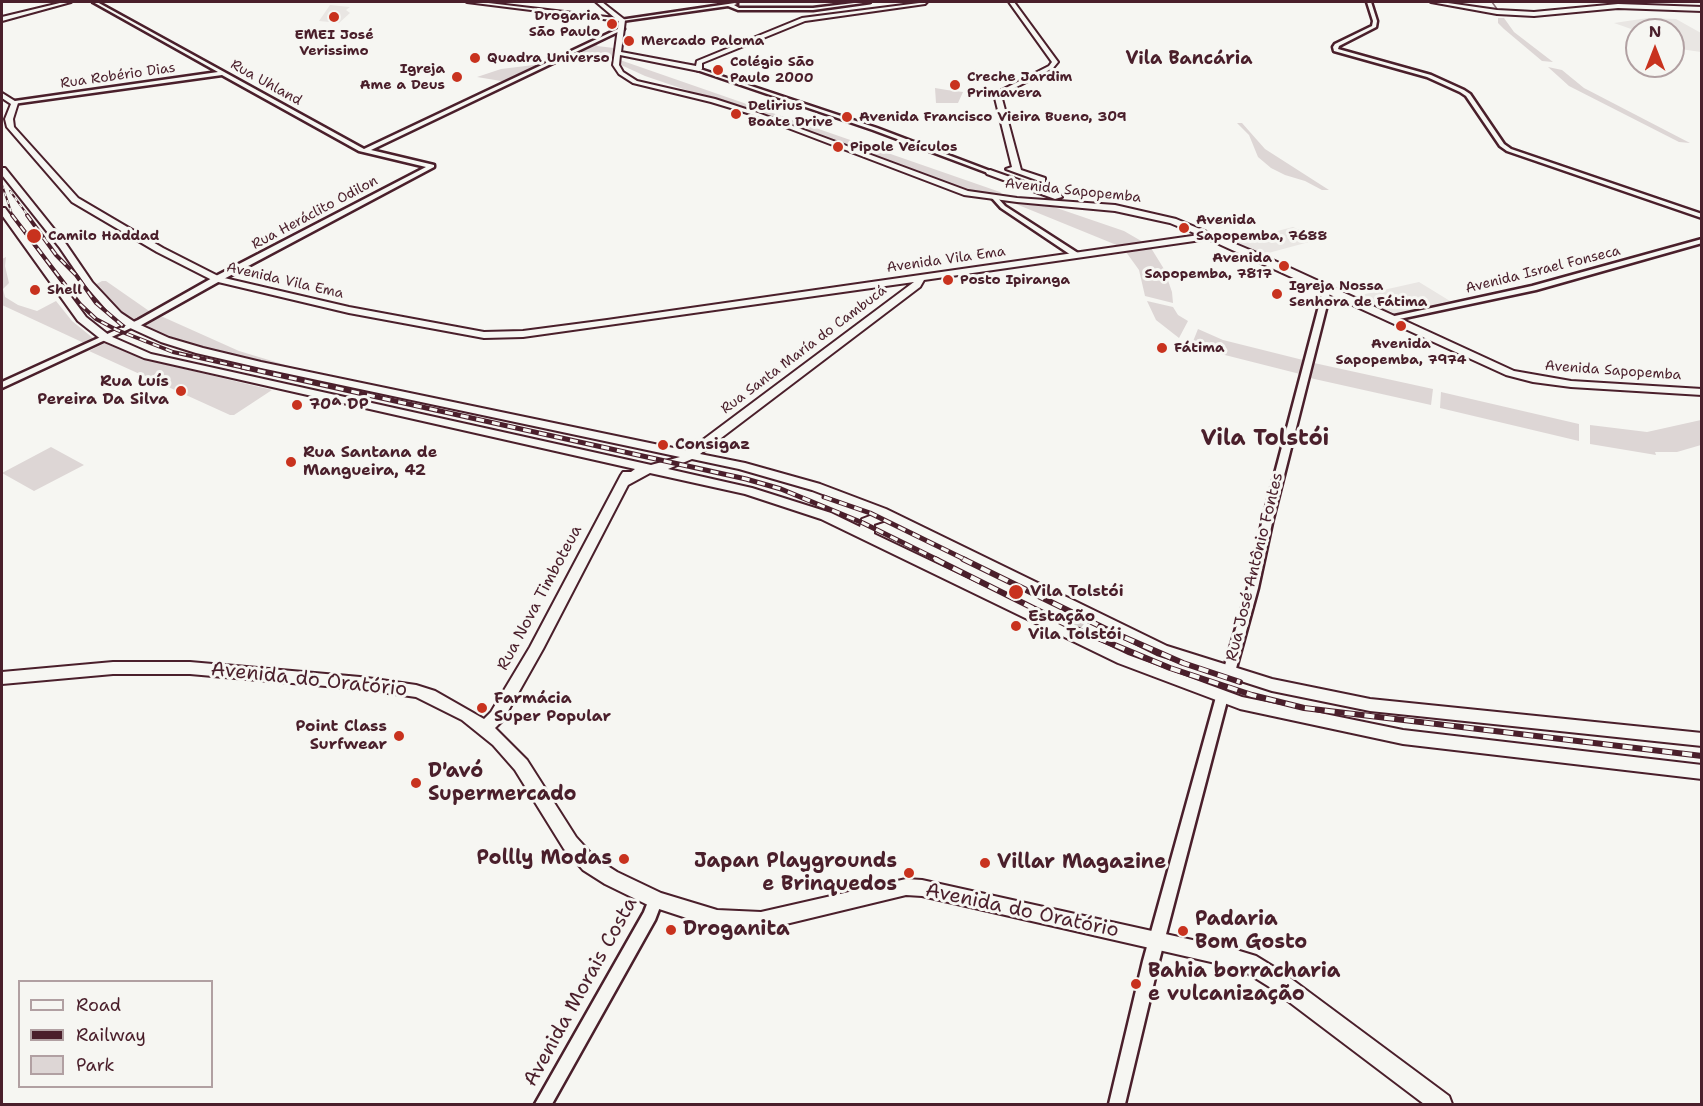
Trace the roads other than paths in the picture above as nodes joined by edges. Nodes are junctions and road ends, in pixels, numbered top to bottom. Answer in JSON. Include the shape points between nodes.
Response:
{"nodes":[{"id":1,"x":68,"y":2,"type":"edge"},
{"id":2,"x":95,"y":2,"type":"edge"},
{"id":3,"x":470,"y":2,"type":"edge"},
{"id":4,"x":599,"y":2,"type":"edge"},
{"id":5,"x":741,"y":2,"type":"edge"},
{"id":6,"x":863,"y":2,"type":"edge"},
{"id":7,"x":868,"y":2,"type":"edge"},
{"id":8,"x":915,"y":2,"type":"edge"},
{"id":9,"x":925,"y":2,"type":"edge"},
{"id":10,"x":1010,"y":2,"type":"edge"},
{"id":11,"x":1368,"y":2,"type":"edge"},
{"id":12,"x":1434,"y":2,"type":"edge"},
{"id":13,"x":729,"y":5,"type":"junction"},
{"id":14,"x":1701,"y":9,"type":"edge"},
{"id":15,"x":2,"y":19,"type":"edge"},
{"id":16,"x":622,"y":20,"type":"junction"},
{"id":17,"x":622,"y":28,"type":"junction"},
{"id":18,"x":619,"y":53,"type":"junction"},
{"id":19,"x":674,"y":65,"type":"junction"},
{"id":20,"x":699,"y":69,"type":"junction"},
{"id":21,"x":224,"y":74,"type":"junction"},
{"id":22,"x":2,"y":95,"type":"edge"},
{"id":23,"x":15,"y":103,"type":"junction"},
{"id":24,"x":364,"y":151,"type":"junction"},
{"id":25,"x":432,"y":166,"type":"joint"},
{"id":26,"x":1003,"y":169,"type":"junction"},
{"id":27,"x":2,"y":170,"type":"edge"},
{"id":28,"x":1017,"y":170,"type":"junction"},
{"id":29,"x":990,"y":172,"type":"junction"},
{"id":30,"x":1024,"y":186,"type":"junction"},
{"id":31,"x":994,"y":197,"type":"junction"},
{"id":32,"x":1055,"y":199,"type":"junction"},
{"id":33,"x":29,"y":203,"type":"junction"},
{"id":34,"x":2,"y":208,"type":"edge"},
{"id":35,"x":1701,"y":216,"type":"edge"},
{"id":36,"x":1210,"y":236,"type":"junction"},
{"id":37,"x":1701,"y":242,"type":"edge"},
{"id":38,"x":1077,"y":255,"type":"junction"},
{"id":39,"x":921,"y":277,"type":"junction"},
{"id":40,"x":217,"y":279,"type":"junction"},
{"id":41,"x":1327,"y":288,"type":"junction"},
{"id":42,"x":1390,"y":318,"type":"junction"},
{"id":43,"x":129,"y":324,"type":"junction"},
{"id":44,"x":95,"y":330,"type":"junction"},
{"id":45,"x":106,"y":338,"type":"junction"},
{"id":46,"x":200,"y":351,"type":"junction"},
{"id":47,"x":134,"y":352,"type":"junction"},
{"id":48,"x":293,"y":378,"type":"junction"},
{"id":49,"x":2,"y":385,"type":"edge"},
{"id":50,"x":1701,"y":392,"type":"edge"},
{"id":51,"x":702,"y":446,"type":"junction"},
{"id":52,"x":671,"y":451,"type":"junction"},
{"id":53,"x":691,"y":455,"type":"junction"},
{"id":54,"x":626,"y":463,"type":"junction"},
{"id":55,"x":653,"y":469,"type":"junction"},
{"id":56,"x":624,"y":482,"type":"junction"},
{"id":57,"x":886,"y":514,"type":"junction"},
{"id":58,"x":867,"y":535,"type":"junction"},
{"id":59,"x":1153,"y":646,"type":"junction"},
{"id":60,"x":1142,"y":667,"type":"junction"},
{"id":61,"x":1229,"y":672,"type":"junction"},
{"id":62,"x":2,"y":678,"type":"edge"},
{"id":63,"x":1313,"y":695,"type":"junction"},
{"id":64,"x":1222,"y":697,"type":"junction"},
{"id":65,"x":1370,"y":705,"type":"junction"},
{"id":66,"x":1314,"y":720,"type":"junction"},
{"id":67,"x":485,"y":728,"type":"junction"},
{"id":68,"x":1380,"y":733,"type":"junction"},
{"id":69,"x":1701,"y":740,"type":"edge"},
{"id":70,"x":1701,"y":772,"type":"edge"},
{"id":71,"x":656,"y":899,"type":"junction"},
{"id":72,"x":1158,"y":940,"type":"junction"},
{"id":73,"x":543,"y":1104,"type":"edge"},
{"id":74,"x":1117,"y":1104,"type":"edge"},
{"id":75,"x":1441,"y":1104,"type":"edge"}],
"edges":[{"from":1,"to":15,"type":"main road"},
{"from":2,"to":21,"type":"street","name":"Rua Uhland"},
{"from":3,"to":16,"type":"main road"},
{"from":4,"to":16,"type":"main road"},
{"from":5,"to":13,"type":"street"},
{"from":6,"to":7,"type":"street"},
{"from":6,"to":13,"type":"street","via":[[813,9],[738,9]]},
{"from":8,"to":19,"type":"main road","via":[[805,17],[696,62]]},
{"from":9,"to":20,"type":"main road","via":[[804,19],[699,62]]},
{"from":10,"to":26,"type":"main road","via":[[1049,63],[991,94],[1007,165]]},
{"from":10,"to":28,"type":"main road","via":[[1055,61],[1051,67],[997,96]]},
{"from":11,"to":35,"type":"street","via":[[1374,27],[1338,45],[1336,50],[1429,76],[1462,91],[1509,150]]},
{"from":12,"to":14,"type":"main road","via":[[1505,13],[1549,14],[1618,6]]},
{"from":13,"to":16,"type":"street"},
{"from":16,"to":17,"type":"main road","name":"Avenida Sapopemba"},
{"from":17,"to":18,"type":"main road","name":"Avenida Sapopemba"},
{"from":17,"to":24,"type":"street"},
{"from":18,"to":19,"type":"main road"},
{"from":18,"to":31,"type":"main road","name":"Avenida Sapopemba","via":[[617,68],[635,82],[717,101],[945,186]]},
{"from":19,"to":20,"type":"main road"},
{"from":20,"to":29,"type":"street"},
{"from":21,"to":23,"type":"street","name":"Rua Robério Dias"},
{"from":21,"to":24,"type":"street","name":"Rua Uhland"},
{"from":22,"to":23,"type":"main road"},
{"from":23,"to":40,"type":"main road","name":"Avenida Vila Ema","via":[[11,127],[75,200]]},
{"from":24,"to":25,"type":"street","name":"Rua Uhland"},
{"from":25,"to":40,"type":"street","name":"Rua Heráclito Odilon"},
{"from":26,"to":28,"type":"main road"},
{"from":26,"to":29,"type":"main road"},
{"from":27,"to":33,"type":"main road"},
{"from":28,"to":30,"type":"main road","via":[[1042,180]]},
{"from":29,"to":30,"type":"main road"},
{"from":30,"to":32,"type":"main road"},
{"from":31,"to":32,"type":"main road","name":"Avenida Sapopemba"},
{"from":31,"to":38,"type":"street"},
{"from":32,"to":36,"type":"main road","name":"Avenida Sapopemba","via":[[1144,213]]},
{"from":33,"to":34,"type":"main road"},
{"from":33,"to":43,"type":"main road","via":[[89,284]]},
{"from":34,"to":44,"type":"main road","via":[[72,307]]},
{"from":36,"to":38,"type":"main road","name":"Avenida Vila Ema"},
{"from":36,"to":41,"type":"main road","name":"Avenida Sapopemba"},
{"from":37,"to":42,"type":"street","name":"Avenida Israel Fonseca","via":[[1526,290]]},
{"from":38,"to":39,"type":"main road","name":"Avenida Vila Ema"},
{"from":39,"to":40,"type":"main road","name":"Avenida Vila Ema","via":[[507,335],[484,335],[349,310]]},
{"from":39,"to":51,"type":"main road","name":"Rua Santa María do Cambucá","via":[[917,285]]},
{"from":40,"to":43,"type":"street","name":"Rua Heráclito Odilon"},
{"from":41,"to":42,"type":"main road","name":"Avenida Sapopemba"},
{"from":41,"to":61,"type":"street","name":"Rua José Antônio Fontes"},
{"from":42,"to":50,"type":"main road","name":"Avenida Sapopemba","via":[[1499,369],[1533,379]]},
{"from":43,"to":44,"type":"main road"},
{"from":43,"to":45,"type":"street","name":"Rua Heráclito Odilon"},
{"from":43,"to":46,"type":"main road"},
{"from":44,"to":45,"type":"main road"},
{"from":45,"to":47,"type":"main road"},
{"from":45,"to":49,"type":"street","name":"Rua Heráclito Odilon"},
{"from":46,"to":47,"type":"main road","via":[[141,335],[127,341]]},
{"from":46,"to":48,"type":"main road"},
{"from":47,"to":48,"type":"main road","via":[[179,364]]},
{"from":48,"to":52,"type":"main road"},
{"from":48,"to":54,"type":"main road"},
{"from":51,"to":52,"type":"main road","name":"Rua Santa María do Cambucá"},
{"from":51,"to":53,"type":"main road","name":"Rua Santa María do Cambucá"},
{"from":52,"to":53,"type":"main road"},
{"from":52,"to":54,"type":"main road","via":[[630,452],[622,457]]},
{"from":53,"to":55,"type":"main road","name":"Rua Santa María do Cambucá"},
{"from":53,"to":57,"type":"main road","via":[[816,487]]},
{"from":54,"to":55,"type":"main road"},
{"from":54,"to":56,"type":"main road","name":"Rua Nova Timboteua"},
{"from":55,"to":56,"type":"main road","via":[[638,472]]},
{"from":55,"to":58,"type":"main road","via":[[748,491],[826,516]]},
{"from":56,"to":67,"type":"main road","name":"Rua Nova Timboteua","via":[[536,649],[497,716]]},
{"from":57,"to":58,"type":"main road","via":[[867,522]]},
{"from":57,"to":59,"type":"main road"},
{"from":58,"to":60,"type":"main road"},
{"from":59,"to":60,"type":"main road","via":[[1143,653]]},
{"from":59,"to":61,"type":"main road"},
{"from":60,"to":64,"type":"main road"},
{"from":61,"to":63,"type":"main road"},
{"from":62,"to":67,"type":"main road","name":"Avenida do Oratório","via":[[89,670],[180,668],[360,683],[429,695]]},
{"from":63,"to":65,"type":"main road"},
{"from":63,"to":66,"type":"main road","via":[[1320,707]]},
{"from":64,"to":66,"type":"main road"},
{"from":64,"to":72,"type":"street"},
{"from":65,"to":68,"type":"main road","via":[[1371,720]]},
{"from":65,"to":69,"type":"main road"},
{"from":66,"to":68,"type":"main road"},
{"from":67,"to":71,"type":"main road","name":"Avenida do Oratório","via":[[521,765],[554,820],[583,858],[611,878]]},
{"from":68,"to":70,"type":"main road"},
{"from":71,"to":72,"type":"main road","name":"Avenida do Oratório","via":[[717,919],[761,921],[906,887],[922,888]]},
{"from":71,"to":73,"type":"street","name":"Avenida Morais Costa"},
{"from":72,"to":74,"type":"street"},
{"from":72,"to":75,"type":"main road","name":"Avenida do Oratório","via":[[1249,963]]}]}
